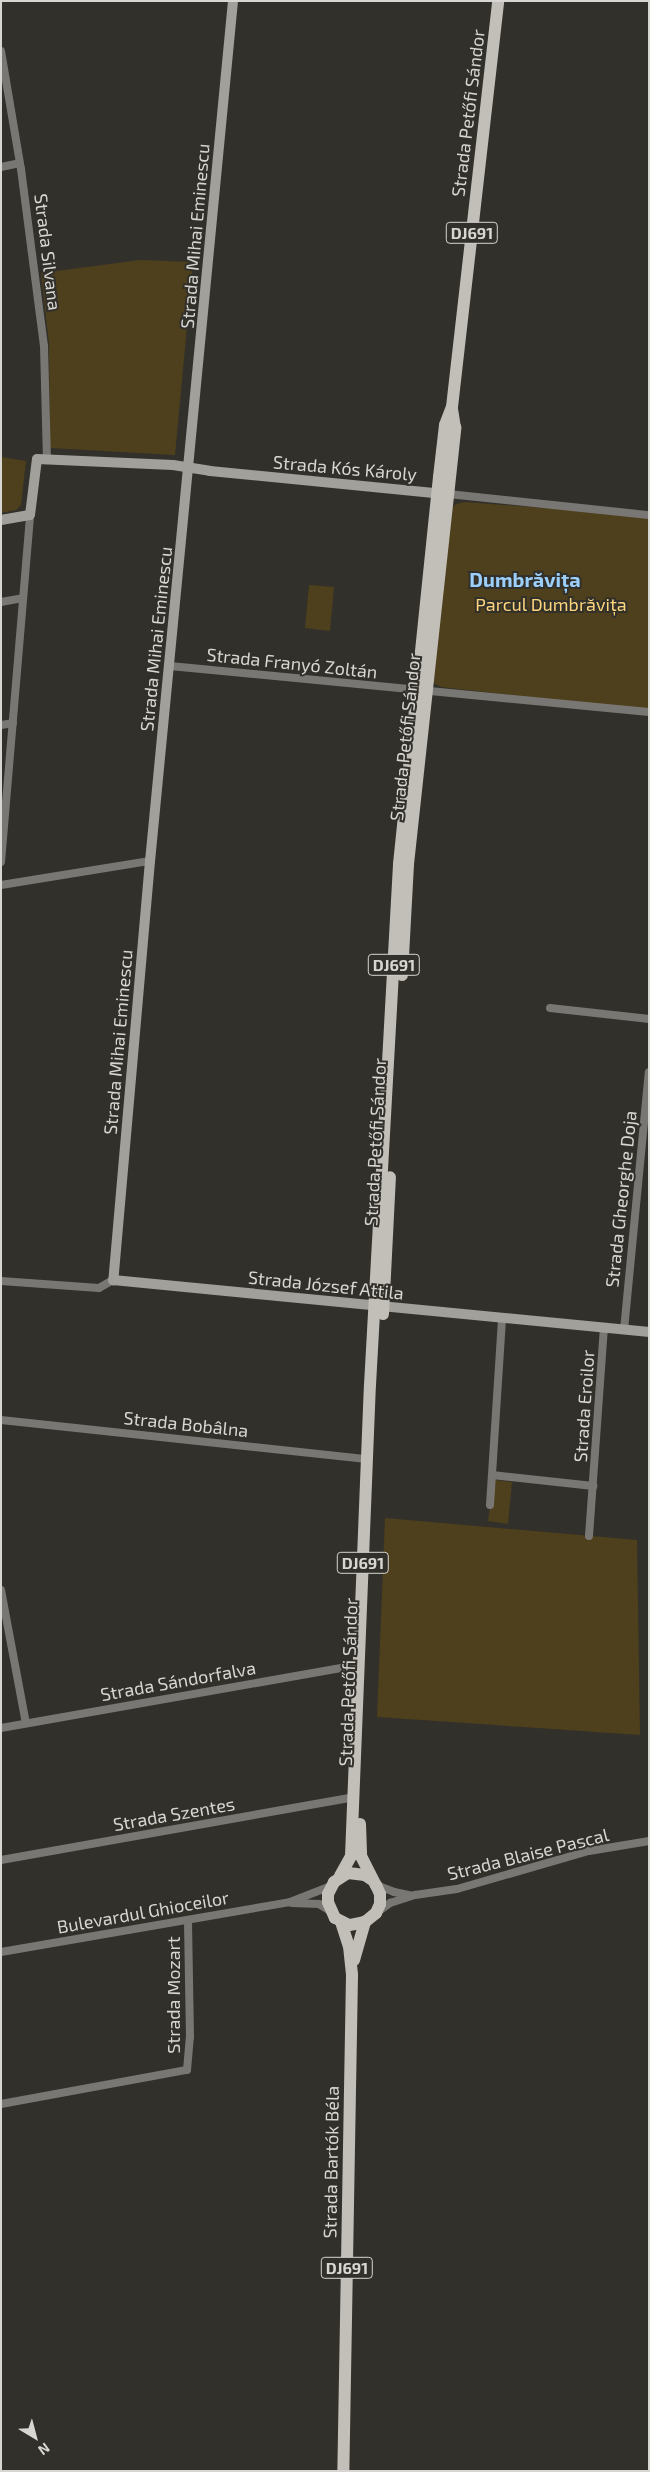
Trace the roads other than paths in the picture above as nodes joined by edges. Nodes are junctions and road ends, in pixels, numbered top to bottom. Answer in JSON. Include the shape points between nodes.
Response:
{"nodes":[{"id":1,"x":233,"y":1,"type":"edge"},
{"id":2,"x":498,"y":1,"type":"edge"},
{"id":3,"x":1,"y":51,"type":"edge"},
{"id":4,"x":20,"y":164,"type":"junction"},
{"id":5,"x":1,"y":167,"type":"edge"},
{"id":6,"x":42,"y":460,"type":"junction"},
{"id":7,"x":190,"y":468,"type":"junction"},
{"id":8,"x":442,"y":494,"type":"junction"},
{"id":9,"x":30,"y":515,"type":"junction"},
{"id":10,"x":649,"y":515,"type":"edge"},
{"id":11,"x":1,"y":520,"type":"edge"},
{"id":12,"x":23,"y":598,"type":"junction"},
{"id":13,"x":1,"y":602,"type":"edge"},
{"id":14,"x":170,"y":666,"type":"junction"},
{"id":15,"x":423,"y":690,"type":"junction"},
{"id":16,"x":649,"y":712,"type":"edge"},
{"id":17,"x":13,"y":723,"type":"junction"},
{"id":18,"x":1,"y":725,"type":"edge"},
{"id":19,"x":150,"y":861,"type":"junction"},
{"id":20,"x":1,"y":862,"type":"edge"},
{"id":21,"x":1,"y":885,"type":"edge"},
{"id":22,"x":550,"y":1008,"type":"dead end"},
{"id":23,"x":649,"y":1019,"type":"edge"},
{"id":24,"x":649,"y":1072,"type":"edge"},
{"id":25,"x":113,"y":1280,"type":"junction"},
{"id":26,"x":1,"y":1281,"type":"edge"},
{"id":27,"x":379,"y":1307,"type":"junction"},
{"id":28,"x":502,"y":1318,"type":"junction"},
{"id":29,"x":604,"y":1328,"type":"junction"},
{"id":30,"x":624,"y":1330,"type":"junction"},
{"id":31,"x":649,"y":1332,"type":"edge"},
{"id":32,"x":1,"y":1420,"type":"edge"},
{"id":33,"x":368,"y":1459,"type":"junction"},
{"id":34,"x":492,"y":1475,"type":"junction"},
{"id":35,"x":593,"y":1486,"type":"junction"},
{"id":36,"x":490,"y":1504,"type":"dead end"},
{"id":37,"x":589,"y":1536,"type":"dead end"},
{"id":38,"x":1,"y":1590,"type":"edge"},
{"id":39,"x":359,"y":1665,"type":"junction"},
{"id":40,"x":26,"y":1723,"type":"junction"},
{"id":41,"x":1,"y":1728,"type":"edge"},
{"id":42,"x":353,"y":1797,"type":"junction"},
{"id":43,"x":649,"y":1841,"type":"edge"},
{"id":44,"x":1,"y":1860,"type":"edge"},
{"id":45,"x":340,"y":1876,"type":"junction"},
{"id":46,"x":374,"y":1882,"type":"junction"},
{"id":47,"x":331,"y":1886,"type":"junction"},
{"id":48,"x":415,"y":1895,"type":"junction"},
{"id":49,"x":290,"y":1902,"type":"junction"},
{"id":50,"x":330,"y":1911,"type":"junction"},
{"id":51,"x":376,"y":1913,"type":"junction"},
{"id":52,"x":188,"y":1920,"type":"junction"},
{"id":53,"x":341,"y":1922,"type":"junction"},
{"id":54,"x":365,"y":1922,"type":"junction"},
{"id":55,"x":1,"y":1952,"type":"edge"},
{"id":56,"x":352,"y":1975,"type":"junction"},
{"id":57,"x":1,"y":2104,"type":"edge"},
{"id":58,"x":343,"y":2471,"type":"edge"}],
"edges":[{"from":1,"to":7,"type":"street","name":"Strada Mihai Eminescu"},
{"from":2,"to":8,"type":"main road","name":"Strada Petőfi Sándor","number":"DJ691","via":[[452,407],[455,428]]},
{"from":3,"to":4,"type":"street","name":"Strada Silvana"},
{"from":4,"to":5,"type":"street"},
{"from":4,"to":6,"type":"street","name":"Strada Silvana","via":[[44,346]]},
{"from":6,"to":7,"type":"street","name":"Strada Kós Károly"},
{"from":6,"to":9,"type":"street","name":"Strada Silvana"},
{"from":7,"to":8,"type":"street","name":"Strada Kós Károly"},
{"from":7,"to":14,"type":"street","name":"Strada Mihai Eminescu"},
{"from":8,"to":10,"type":"street","name":"Strada Kós Károly"},
{"from":8,"to":15,"type":"main road","name":"Strada Petőfi Sándor","number":"DJ691"},
{"from":9,"to":11,"type":"street"},
{"from":9,"to":12,"type":"street","name":"Strada Silvana"},
{"from":12,"to":13,"type":"street"},
{"from":12,"to":17,"type":"street","name":"Strada Silvana"},
{"from":14,"to":15,"type":"street","name":"Strada Franyó Zoltán"},
{"from":14,"to":19,"type":"street","name":"Strada Mihai Eminescu"},
{"from":15,"to":16,"type":"street","name":"Strada Franyó Zoltán"},
{"from":15,"to":27,"type":"main road","name":"Strada Petőfi Sándor","number":"DJ691","via":[[399,864]]},
{"from":17,"to":18,"type":"street"},
{"from":17,"to":20,"type":"street","name":"Strada Silvana"},
{"from":19,"to":21,"type":"street"},
{"from":19,"to":25,"type":"street","name":"Strada Mihai Eminescu"},
{"from":22,"to":23,"type":"street"},
{"from":24,"to":30,"type":"street","name":"Strada Gheorghe Doja"},
{"from":25,"to":26,"type":"street","name":"Strada József Attila","via":[[99,1288]]},
{"from":25,"to":27,"type":"street","name":"Strada József Attila"},
{"from":27,"to":28,"type":"street","name":"Strada József Attila"},
{"from":27,"to":33,"type":"main road","name":"Strada Petőfi Sándor","number":"DJ691"},
{"from":27,"to":46,"type":"main road","name":"Strada Petőfi Sándor","number":"DJ691","via":[[360,1809],[361,1856]]},
{"from":28,"to":29,"type":"street","name":"Strada József Attila"},
{"from":28,"to":34,"type":"street"},
{"from":29,"to":30,"type":"street","name":"Strada József Attila"},
{"from":29,"to":35,"type":"street","name":"Strada Eroilor"},
{"from":30,"to":31,"type":"street","name":"Strada József Attila"},
{"from":32,"to":33,"type":"street","name":"Strada Bobâlna"},
{"from":33,"to":39,"type":"main road","name":"Strada Petőfi Sándor","number":"DJ691"},
{"from":34,"to":35,"type":"street","name":"Strada Eroilor"},
{"from":34,"to":36,"type":"street"},
{"from":35,"to":37,"type":"street","name":"Strada Eroilor"},
{"from":38,"to":40,"type":"street"},
{"from":39,"to":40,"type":"street","name":"Strada Sándorfalva"},
{"from":39,"to":42,"type":"main road","name":"Strada Petőfi Sándor","number":"DJ691"},
{"from":40,"to":41,"type":"street","name":"Strada Sándorfalva"},
{"from":42,"to":44,"type":"street","name":"Strada Szentes"},
{"from":42,"to":45,"type":"main road","name":"Strada Petőfi Sándor","number":"DJ691","via":[[350,1856]]},
{"from":43,"to":48,"type":"street","name":"Strada Blaise Pascal","via":[[589,1851],[457,1888]]},
{"from":45,"to":46,"type":"main road","via":[[356,1873]]},
{"from":45,"to":47,"type":"main road","number":"DJ691"},
{"from":46,"to":48,"type":"street","name":"Strada Blaise Pascal","via":[[394,1892]]},
{"from":46,"to":51,"type":"main road","number":"DJ691","via":[[380,1894]]},
{"from":47,"to":49,"type":"street","name":"Bulevardul Ghioceilor"},
{"from":47,"to":50,"type":"main road"},
{"from":48,"to":51,"type":"street","name":"Strada Blaise Pascal","via":[[390,1903]]},
{"from":49,"to":50,"type":"street","name":"Bulevardul Ghioceilor","via":[[318,1904]]},
{"from":49,"to":52,"type":"street","name":"Bulevardul Ghioceilor"},
{"from":50,"to":53,"type":"main road","number":"DJ691"},
{"from":51,"to":54,"type":"main road"},
{"from":52,"to":55,"type":"street","name":"Bulevardul Ghioceilor"},
{"from":52,"to":57,"type":"street","name":"Strada Mozart","via":[[190,2037],[187,2070]]},
{"from":53,"to":54,"type":"main road","via":[[357,1925]]},
{"from":53,"to":56,"type":"main road","name":"Strada Bartók Béla","number":"DJ691","via":[[349,1946]]},
{"from":54,"to":56,"type":"main road","name":"Strada Bartók Béla","number":"DJ691","via":[[358,1940]]},
{"from":56,"to":58,"type":"main road","name":"Strada Bartók Béla","number":"DJ691"}]}
